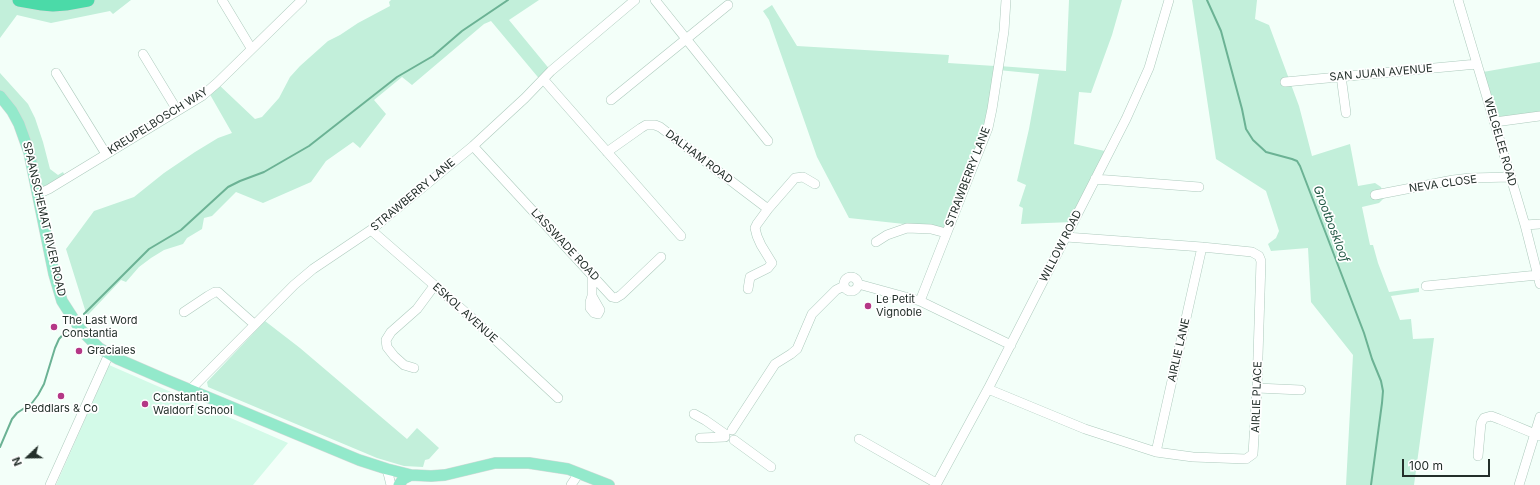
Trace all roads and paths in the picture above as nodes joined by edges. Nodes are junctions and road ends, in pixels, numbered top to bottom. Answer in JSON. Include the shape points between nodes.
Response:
{"nodes":[{"id":1,"x":19,"y":0,"type":"edge"},
{"id":2,"x":88,"y":0,"type":"edge"},
{"id":3,"x":222,"y":0,"type":"edge"},
{"id":4,"x":302,"y":0,"type":"edge"},
{"id":5,"x":635,"y":0,"type":"edge"},
{"id":6,"x":655,"y":0,"type":"edge"},
{"id":7,"x":1006,"y":0,"type":"edge"},
{"id":8,"x":1169,"y":0,"type":"edge"},
{"id":9,"x":1458,"y":0,"type":"edge"},
{"id":10,"x":728,"y":5,"type":"dead end"},
{"id":11,"x":687,"y":40,"type":"junction"},
{"id":12,"x":252,"y":48,"type":"junction"},
{"id":13,"x":143,"y":54,"type":"dead end"},
{"id":14,"x":1477,"y":64,"type":"junction"},
{"id":15,"x":56,"y":74,"type":"dead end"},
{"id":16,"x":1341,"y":76,"type":"junction"},
{"id":17,"x":544,"y":80,"type":"junction"},
{"id":18,"x":1285,"y":82,"type":"dead end"},
{"id":19,"x":0,"y":96,"type":"edge"},
{"id":20,"x":611,"y":100,"type":"dead end"},
{"id":21,"x":177,"y":110,"type":"junction"},
{"id":22,"x":1346,"y":113,"type":"dead end"},
{"id":23,"x":1540,"y":116,"type":"edge"},
{"id":24,"x":1494,"y":122,"type":"junction"},
{"id":25,"x":768,"y":141,"type":"dead end"},
{"id":26,"x":473,"y":146,"type":"junction"},
{"id":27,"x":106,"y":154,"type":"junction"},
{"id":28,"x":610,"y":155,"type":"junction"},
{"id":29,"x":1511,"y":177,"type":"junction"},
{"id":30,"x":1095,"y":179,"type":"junction"},
{"id":31,"x":815,"y":184,"type":"dead end"},
{"id":32,"x":1199,"y":187,"type":"dead end"},
{"id":33,"x":38,"y":194,"type":"junction"},
{"id":34,"x":1375,"y":195,"type":"dead end"},
{"id":35,"x":768,"y":209,"type":"junction"},
{"id":36,"x":1540,"y":224,"type":"edge"},
{"id":37,"x":1525,"y":225,"type":"junction"},
{"id":38,"x":371,"y":230,"type":"junction"},
{"id":39,"x":946,"y":233,"type":"junction"},
{"id":40,"x":681,"y":236,"type":"dead end"},
{"id":41,"x":1066,"y":237,"type":"junction"},
{"id":42,"x":876,"y":242,"type":"dead end"},
{"id":43,"x":1202,"y":247,"type":"junction"},
{"id":44,"x":661,"y":256,"type":"dead end"},
{"id":45,"x":592,"y":274,"type":"junction"},
{"id":46,"x":1538,"y":275,"type":"junction"},
{"id":47,"x":1540,"y":284,"type":"edge"},
{"id":48,"x":434,"y":286,"type":"junction"},
{"id":49,"x":1426,"y":286,"type":"dead end"},
{"id":50,"x":748,"y":289,"type":"dead end"},
{"id":51,"x":592,"y":296,"type":"dead end"},
{"id":52,"x":920,"y":302,"type":"junction"},
{"id":53,"x":184,"y":312,"type":"dead end"},
{"id":54,"x":254,"y":324,"type":"junction"},
{"id":55,"x":1011,"y":345,"type":"junction"},
{"id":56,"x":110,"y":354,"type":"junction"},
{"id":57,"x":414,"y":368,"type":"dead end"},
{"id":58,"x":1257,"y":388,"type":"junction"},
{"id":59,"x":191,"y":389,"type":"junction"},
{"id":60,"x":988,"y":389,"type":"junction"},
{"id":61,"x":1301,"y":390,"type":"dead end"},
{"id":62,"x":558,"y":398,"type":"dead end"},
{"id":63,"x":694,"y":414,"type":"dead end"},
{"id":64,"x":1540,"y":417,"type":"edge"},
{"id":65,"x":729,"y":435,"type":"junction"},
{"id":66,"x":1538,"y":435,"type":"edge"},
{"id":67,"x":700,"y":438,"type":"dead end"},
{"id":68,"x":859,"y":439,"type":"dead end"},
{"id":69,"x":1156,"y":452,"type":"junction"},
{"id":70,"x":1478,"y":456,"type":"dead end"},
{"id":71,"x":771,"y":467,"type":"dead end"},
{"id":72,"x":391,"y":470,"type":"junction"},
{"id":73,"x":579,"y":473,"type":"junction"},
{"id":74,"x":411,"y":475,"type":"junction"},
{"id":75,"x":936,"y":484,"type":"edge"},
{"id":76,"x":50,"y":485,"type":"edge"},
{"id":77,"x":391,"y":485,"type":"edge"},
{"id":78,"x":395,"y":485,"type":"edge"},
{"id":79,"x":399,"y":485,"type":"edge"},
{"id":80,"x":570,"y":485,"type":"edge"},
{"id":81,"x":609,"y":485,"type":"edge"},
{"id":82,"x":1519,"y":485,"type":"edge"}],
"edges":[{"from":1,"to":2,"type":"highway","via":[[42,4],[66,4]]},
{"from":3,"to":12,"type":"street"},
{"from":4,"to":12,"type":"street","name":"KREUPELBOSCH WAY"},
{"from":5,"to":17,"type":"street","name":"STRAWBERRY LANE","via":[[551,71]]},
{"from":6,"to":11,"type":"street"},
{"from":7,"to":39,"type":"street","name":"STRAWBERRY LANE","via":[[1004,32],[988,128]]},
{"from":8,"to":30,"type":"street","name":"WILLOW ROAD","via":[[1141,88]]},
{"from":9,"to":14,"type":"street","name":"WELGELEE ROAD"},
{"from":10,"to":11,"type":"street"},
{"from":11,"to":20,"type":"street"},
{"from":11,"to":25,"type":"street"},
{"from":12,"to":21,"type":"street","name":"KREUPELBOSCH WAY","via":[[208,91]]},
{"from":13,"to":21,"type":"street"},
{"from":14,"to":16,"type":"street","name":"SAN JUAN AVENUE"},
{"from":14,"to":24,"type":"street","name":"WELGELEE ROAD"},
{"from":15,"to":27,"type":"street"},
{"from":16,"to":18,"type":"street","name":"SAN JUAN AVENUE"},
{"from":16,"to":22,"type":"street"},
{"from":17,"to":26,"type":"street","name":"STRAWBERRY LANE"},
{"from":17,"to":28,"type":"street"},
{"from":19,"to":33,"type":"main road","name":"SPAANSCHEMAT RIVER ROAD","via":[[12,111],[24,136]]},
{"from":21,"to":27,"type":"street","name":"KREUPELBOSCH WAY"},
{"from":23,"to":24,"type":"street"},
{"from":24,"to":29,"type":"street","name":"WELGELEE ROAD"},
{"from":26,"to":38,"type":"street","name":"STRAWBERRY LANE"},
{"from":26,"to":45,"type":"street","name":"LASSWADE ROAD"},
{"from":27,"to":33,"type":"street","name":"KREUPELBOSCH WAY"},
{"from":28,"to":35,"type":"street","name":"DALHAM ROAD","via":[[641,128],[655,125]]},
{"from":28,"to":40,"type":"street"},
{"from":29,"to":34,"type":"street","name":"NEVA CLOSE","via":[[1453,180]]},
{"from":29,"to":37,"type":"street","name":"WELGELEE ROAD"},
{"from":30,"to":32,"type":"street"},
{"from":30,"to":41,"type":"street","name":"WILLOW ROAD"},
{"from":31,"to":35,"type":"street","via":[[803,177],[795,178]]},
{"from":33,"to":56,"type":"main road","name":"SPAANSCHEMAT RIVER ROAD","via":[[62,301],[80,329],[99,348]]},
{"from":35,"to":50,"type":"street","via":[[755,228],[761,245],[772,263],[768,268],[750,277]]},
{"from":36,"to":37,"type":"street"},
{"from":37,"to":46,"type":"street","name":"WELGELEE ROAD"},
{"from":38,"to":48,"type":"street","name":"ESKOL AVENUE"},
{"from":38,"to":54,"type":"street","name":"STRAWBERRY LANE","via":[[294,285]]},
{"from":39,"to":42,"type":"street","via":[[931,229],[906,228]]},
{"from":39,"to":52,"type":"street","name":"STRAWBERRY LANE"},
{"from":41,"to":43,"type":"street","name":"AIRLIE PLACE"},
{"from":41,"to":55,"type":"street","name":"WILLOW ROAD"},
{"from":43,"to":58,"type":"street","name":"AIRLIE PLACE","via":[[1252,252],[1260,258]]},
{"from":43,"to":69,"type":"street","name":"AIRLIE LANE"},
{"from":44,"to":45,"type":"street","name":"LASSWADE ROAD","via":[[616,298],[610,295]]},
{"from":45,"to":51,"type":"street"},
{"from":46,"to":47,"type":"street","name":"WELGELEE ROAD"},
{"from":46,"to":49,"type":"street"},
{"from":48,"to":57,"type":"street","via":[[386,340],[387,347],[394,356],[404,365]]},
{"from":48,"to":62,"type":"street","name":"ESKOL AVENUE"},
{"from":52,"to":55,"type":"street"},
{"from":52,"to":65,"type":"street","via":[[858,284],[853,290],[843,286],[812,314],[797,349],[775,364]]},
{"from":53,"to":54,"type":"street","via":[[218,292]]},
{"from":54,"to":59,"type":"street","name":"STRAWBERRY LANE"},
{"from":55,"to":60,"type":"street","name":"WILLOW ROAD"},
{"from":56,"to":59,"type":"main road","name":"SPAANSCHEMAT RIVER ROAD"},
{"from":56,"to":76,"type":"street"},
{"from":58,"to":61,"type":"street"},
{"from":58,"to":69,"type":"street","name":"AIRLIE PLACE","via":[[1254,451],[1249,458],[1193,457]]},
{"from":59,"to":72,"type":"main road","name":"SPAANSCHEMAT RIVER ROAD","via":[[359,460]]},
{"from":60,"to":69,"type":"street","name":"AIRLIE PLACE","via":[[1085,429]]},
{"from":60,"to":75,"type":"street","name":"WILLOW ROAD"},
{"from":63,"to":65,"type":"street"},
{"from":64,"to":66,"type":"street"},
{"from":65,"to":67,"type":"street"},
{"from":65,"to":71,"type":"street"},
{"from":66,"to":70,"type":"street","via":[[1491,416],[1484,418],[1481,423]]},
{"from":66,"to":82,"type":"street"},
{"from":68,"to":75,"type":"street"},
{"from":72,"to":74,"type":"main road","name":"SPAANSCHEMAT RIVER ROAD"},
{"from":72,"to":77,"type":"street"},
{"from":72,"to":78,"type":"street"},
{"from":73,"to":74,"type":"main road","name":"SPAANSCHEMAT RIVER ROAD","via":[[555,466],[516,462],[495,463],[445,475]]},
{"from":73,"to":80,"type":"street"},
{"from":73,"to":81,"type":"main road","name":"SPAANSCHEMAT RIVER ROAD"},
{"from":74,"to":79,"type":"main road","via":[[403,478]]}]}
